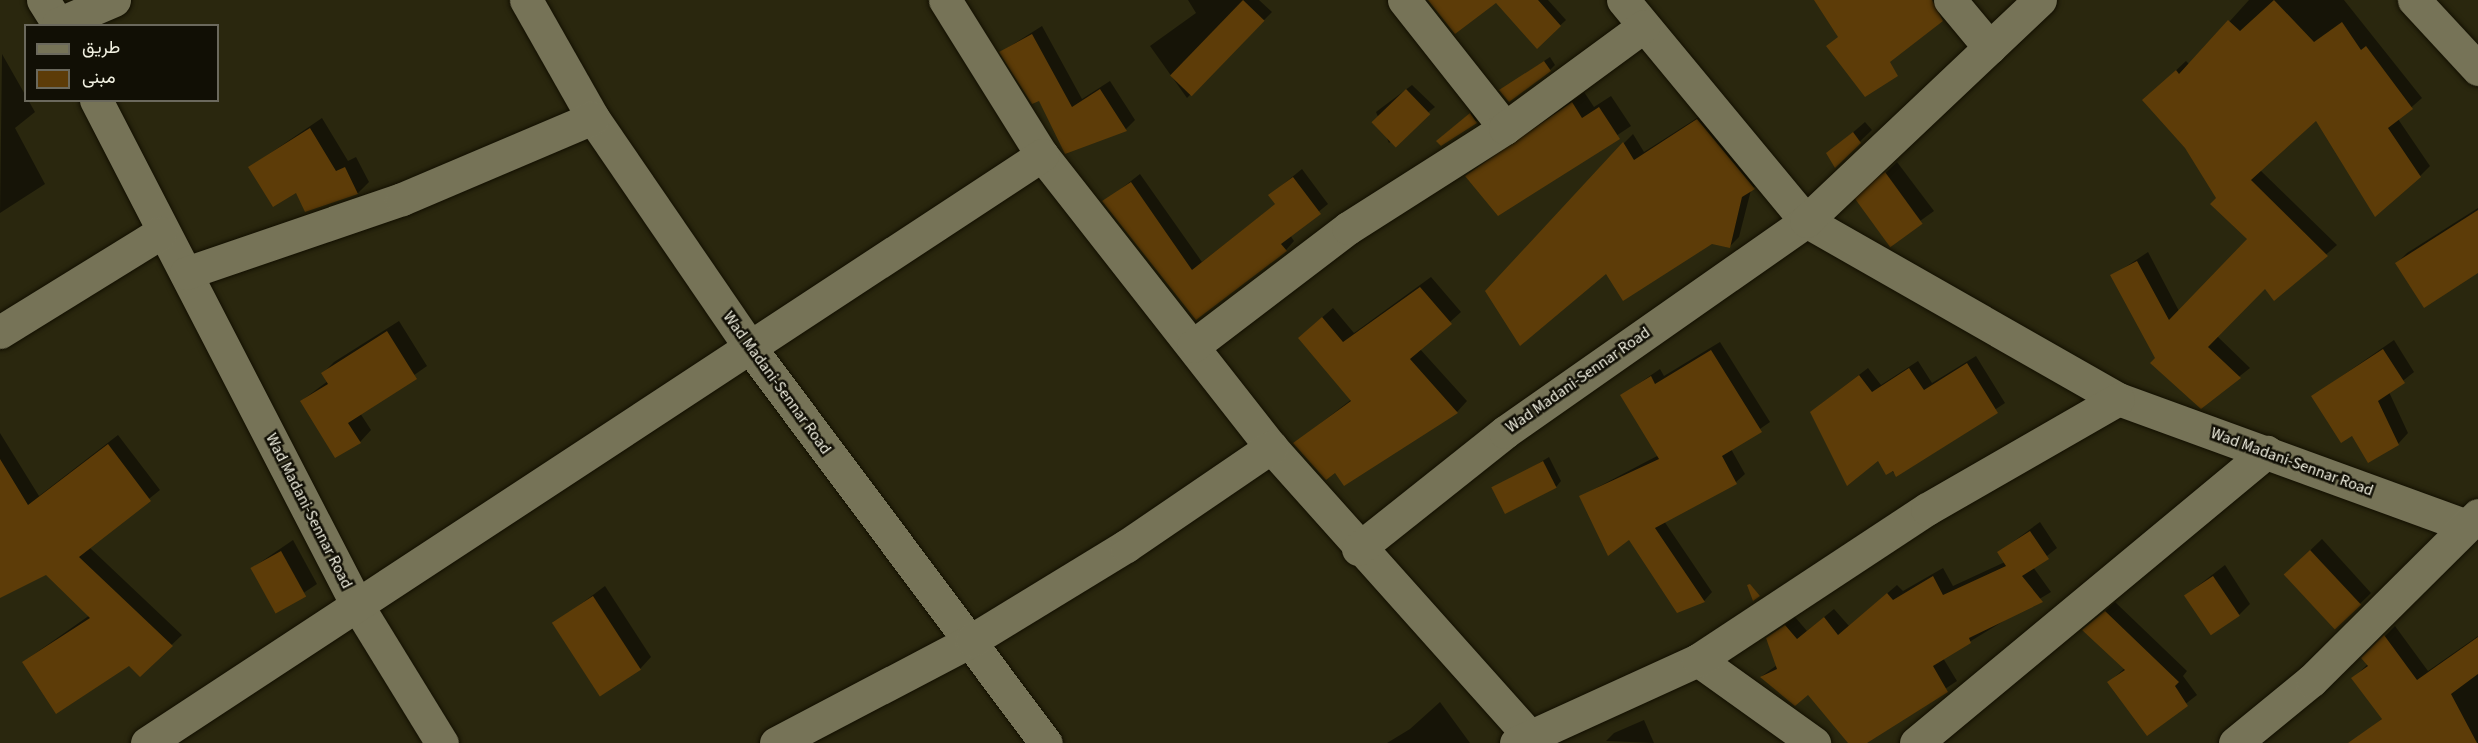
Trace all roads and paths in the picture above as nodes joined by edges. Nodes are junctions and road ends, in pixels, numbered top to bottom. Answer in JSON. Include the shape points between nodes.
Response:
{"nodes":[{"id":1,"x":114,"y":0,"type":"edge"},
{"id":2,"x":526,"y":0,"type":"edge"},
{"id":3,"x":945,"y":0,"type":"edge"},
{"id":4,"x":1404,"y":0,"type":"edge"},
{"id":5,"x":1623,"y":0,"type":"edge"},
{"id":6,"x":1950,"y":0,"type":"edge"},
{"id":7,"x":2040,"y":0,"type":"edge"},
{"id":8,"x":2414,"y":0,"type":"edge"},
{"id":9,"x":53,"y":16,"type":"edge"},
{"id":10,"x":1644,"y":26,"type":"junction"},
{"id":11,"x":1990,"y":48,"type":"junction"},
{"id":12,"x":2478,"y":69,"type":"edge"},
{"id":13,"x":97,"y":102,"type":"edge"},
{"id":14,"x":593,"y":118,"type":"junction"},
{"id":15,"x":1505,"y":128,"type":"junction"},
{"id":16,"x":1041,"y":155,"type":"junction"},
{"id":17,"x":1806,"y":221,"type":"junction"},
{"id":18,"x":160,"y":233,"type":"junction"},
{"id":19,"x":186,"y":273,"type":"junction"},
{"id":20,"x":0,"y":332,"type":"edge"},
{"id":21,"x":1192,"y":346,"type":"junction"},
{"id":22,"x":751,"y":349,"type":"junction"},
{"id":23,"x":2118,"y":399,"type":"junction"},
{"id":24,"x":1271,"y":447,"type":"junction"},
{"id":25,"x":2267,"y":452,"type":"junction"},
{"id":26,"x":2472,"y":521,"type":"edge"},
{"id":27,"x":1358,"y":549,"type":"junction"},
{"id":28,"x":357,"y":605,"type":"junction"},
{"id":29,"x":972,"y":640,"type":"junction"},
{"id":30,"x":1698,"y":660,"type":"junction"},
{"id":31,"x":1522,"y":738,"type":"edge"},
{"id":32,"x":147,"y":743,"type":"edge"},
{"id":33,"x":442,"y":743,"type":"edge"},
{"id":34,"x":776,"y":743,"type":"edge"},
{"id":35,"x":1046,"y":743,"type":"edge"},
{"id":36,"x":1814,"y":743,"type":"edge"},
{"id":37,"x":1916,"y":743,"type":"edge"},
{"id":38,"x":2235,"y":743,"type":"edge"}],
"edges":[{"from":1,"to":9,"type":"street"},
{"from":2,"to":14,"type":"street","name":"Wad Madani-Sennar Road"},
{"from":3,"to":16,"type":"street"},
{"from":4,"to":15,"type":"street"},
{"from":5,"to":10,"type":"street","name":"Wad Madani-Sennar Road"},
{"from":6,"to":11,"type":"street"},
{"from":7,"to":11,"type":"street","name":"Wad Madani-Sennar Road"},
{"from":8,"to":12,"type":"street"},
{"from":10,"to":15,"type":"street"},
{"from":10,"to":17,"type":"street","name":"Wad Madani-Sennar Road"},
{"from":11,"to":17,"type":"street","name":"Wad Madani-Sennar Road"},
{"from":13,"to":18,"type":"street","name":"Wad Madani-Sennar Road"},
{"from":14,"to":19,"type":"street","via":[[402,199]]},
{"from":14,"to":22,"type":"street","name":"Wad Madani-Sennar Road"},
{"from":15,"to":21,"type":"street","via":[[1348,228]]},
{"from":16,"to":21,"type":"street"},
{"from":16,"to":22,"type":"street"},
{"from":17,"to":23,"type":"street","name":"Wad Madani-Sennar Road"},
{"from":17,"to":27,"type":"street","name":"Wad Madani-Sennar Road","via":[[1505,432]]},
{"from":18,"to":19,"type":"street","name":"Wad Madani-Sennar Road"},
{"from":18,"to":20,"type":"street"},
{"from":19,"to":28,"type":"street","name":"Wad Madani-Sennar Road"},
{"from":21,"to":24,"type":"street"},
{"from":22,"to":28,"type":"street"},
{"from":22,"to":29,"type":"street","name":"Wad Madani-Sennar Road"},
{"from":23,"to":25,"type":"street","name":"Wad Madani-Sennar Road"},
{"from":23,"to":30,"type":"street","via":[[1927,509]]},
{"from":24,"to":27,"type":"street"},
{"from":24,"to":29,"type":"street","via":[[1126,546]]},
{"from":25,"to":26,"type":"street","name":"Wad Madani-Sennar Road"},
{"from":25,"to":37,"type":"street"},
{"from":26,"to":38,"type":"street","name":"Wad Madani-Sennar Road","via":[[2312,680]]},
{"from":27,"to":31,"type":"street"},
{"from":28,"to":32,"type":"street"},
{"from":28,"to":33,"type":"street","name":"Wad Madani-Sennar Road"},
{"from":29,"to":34,"type":"street"},
{"from":29,"to":35,"type":"street","name":"Wad Madani-Sennar Road"},
{"from":30,"to":31,"type":"street"},
{"from":30,"to":36,"type":"street"}]}
